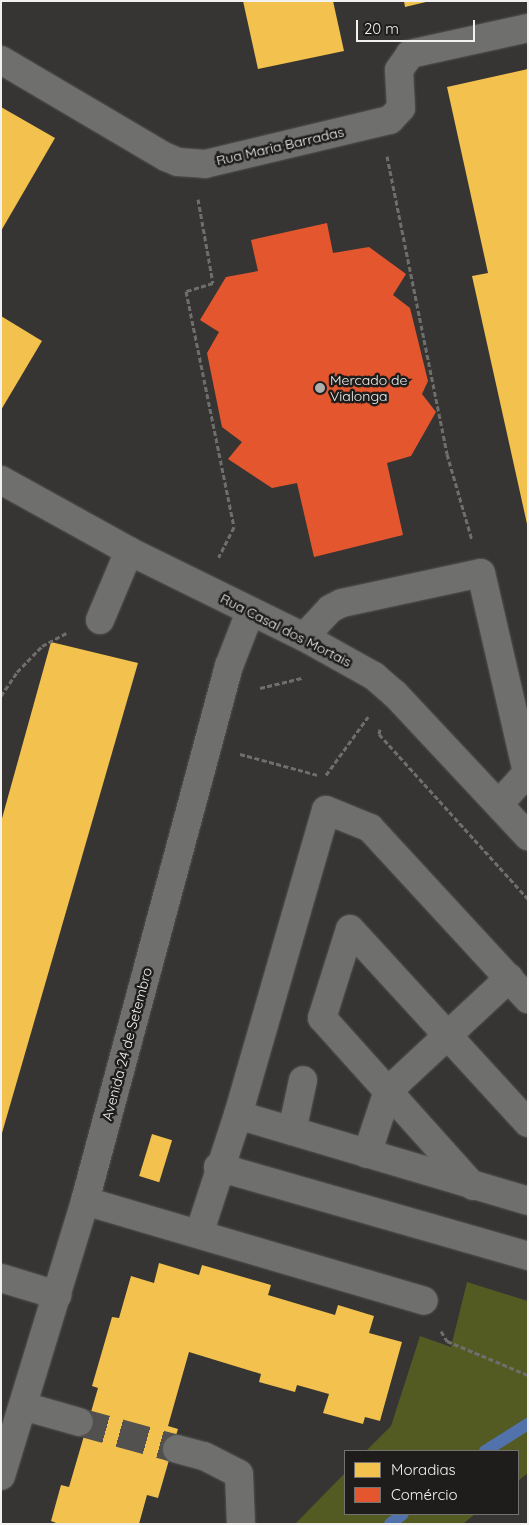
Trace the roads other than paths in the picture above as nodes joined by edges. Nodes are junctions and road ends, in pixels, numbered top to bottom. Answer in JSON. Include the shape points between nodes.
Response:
{"nodes":[{"id":1,"x":528,"y":28,"type":"edge"},
{"id":2,"x":1,"y":60,"type":"edge"},
{"id":3,"x":1,"y":480,"type":"edge"},
{"id":4,"x":129,"y":552,"type":"junction"},
{"id":5,"x":250,"y":612,"type":"junction"},
{"id":6,"x":100,"y":620,"type":"road end"},
{"id":7,"x":304,"y":637,"type":"junction"},
{"id":8,"x":499,"y":804,"type":"junction"},
{"id":9,"x":528,"y":836,"type":"edge"},
{"id":10,"x":509,"y":978,"type":"junction"},
{"id":11,"x":528,"y":999,"type":"edge"},
{"id":12,"x":448,"y":1035,"type":"junction"},
{"id":13,"x":303,"y":1080,"type":"dead end"},
{"id":14,"x":388,"y":1091,"type":"junction"},
{"id":15,"x":238,"y":1115,"type":"junction"},
{"id":16,"x":528,"y":1123,"type":"edge"},
{"id":17,"x":292,"y":1131,"type":"junction"},
{"id":18,"x":367,"y":1154,"type":"junction"},
{"id":19,"x":218,"y":1167,"type":"junction"},
{"id":20,"x":473,"y":1186,"type":"junction"},
{"id":21,"x":85,"y":1201,"type":"junction"},
{"id":22,"x":528,"y":1201,"type":"edge"},
{"id":23,"x":198,"y":1234,"type":"junction"},
{"id":24,"x":528,"y":1256,"type":"edge"},
{"id":25,"x":1,"y":1278,"type":"edge"},
{"id":26,"x":57,"y":1295,"type":"junction"},
{"id":27,"x":424,"y":1301,"type":"road end"},
{"id":28,"x":23,"y":1406,"type":"junction"},
{"id":29,"x":79,"y":1422,"type":"tunnel mouth"},
{"id":30,"x":178,"y":1449,"type":"tunnel mouth"},
{"id":31,"x":1,"y":1476,"type":"edge"},
{"id":32,"x":242,"y":1524,"type":"edge"}],
"edges":[{"from":1,"to":2,"type":"street","name":"Rua Maria Barradas","via":[[410,54],[399,70],[402,103],[399,113],[380,123],[192,164],[166,157]]},
{"from":3,"to":4,"type":"street","name":"Rua Casal dos Mortais"},
{"from":4,"to":5,"type":"street","name":"Rua Casal dos Mortais"},
{"from":4,"to":6,"type":"street"},
{"from":5,"to":7,"type":"street","name":"Rua Casal dos Mortais"},
{"from":5,"to":21,"type":"street","name":"Avenida 24 de Setembro","via":[[229,666]]},
{"from":7,"to":8,"type":"street","name":"Rua Casal dos Mortais","via":[[374,676]]},
{"from":7,"to":8,"type":"street","via":[[330,609],[342,603],[482,573],[527,773]]},
{"from":8,"to":9,"type":"street","name":"Rua Casal dos Mortais"},
{"from":10,"to":11,"type":"street"},
{"from":10,"to":12,"type":"street"},
{"from":10,"to":15,"type":"street","via":[[370,828],[326,810]]},
{"from":12,"to":14,"type":"street"},
{"from":12,"to":14,"type":"street","via":[[350,929],[322,1018]]},
{"from":12,"to":16,"type":"street"},
{"from":13,"to":17,"type":"street"},
{"from":14,"to":18,"type":"street"},
{"from":14,"to":20,"type":"street"},
{"from":15,"to":17,"type":"street"},
{"from":15,"to":19,"type":"street"},
{"from":17,"to":18,"type":"street"},
{"from":18,"to":20,"type":"street"},
{"from":19,"to":23,"type":"street"},
{"from":19,"to":24,"type":"street"},
{"from":20,"to":22,"type":"street"},
{"from":21,"to":23,"type":"street"},
{"from":21,"to":26,"type":"street","name":"Avenida 24 de Setembro"},
{"from":23,"to":27,"type":"street"},
{"from":25,"to":26,"type":"street"},
{"from":26,"to":28,"type":"street","name":"Avenida 24 de Setembro"},
{"from":28,"to":29,"type":"street"},
{"from":28,"to":31,"type":"street","name":"Avenida 24 de Setembro"},
{"from":30,"to":32,"type":"street","via":[[204,1456],[240,1474]]}]}
